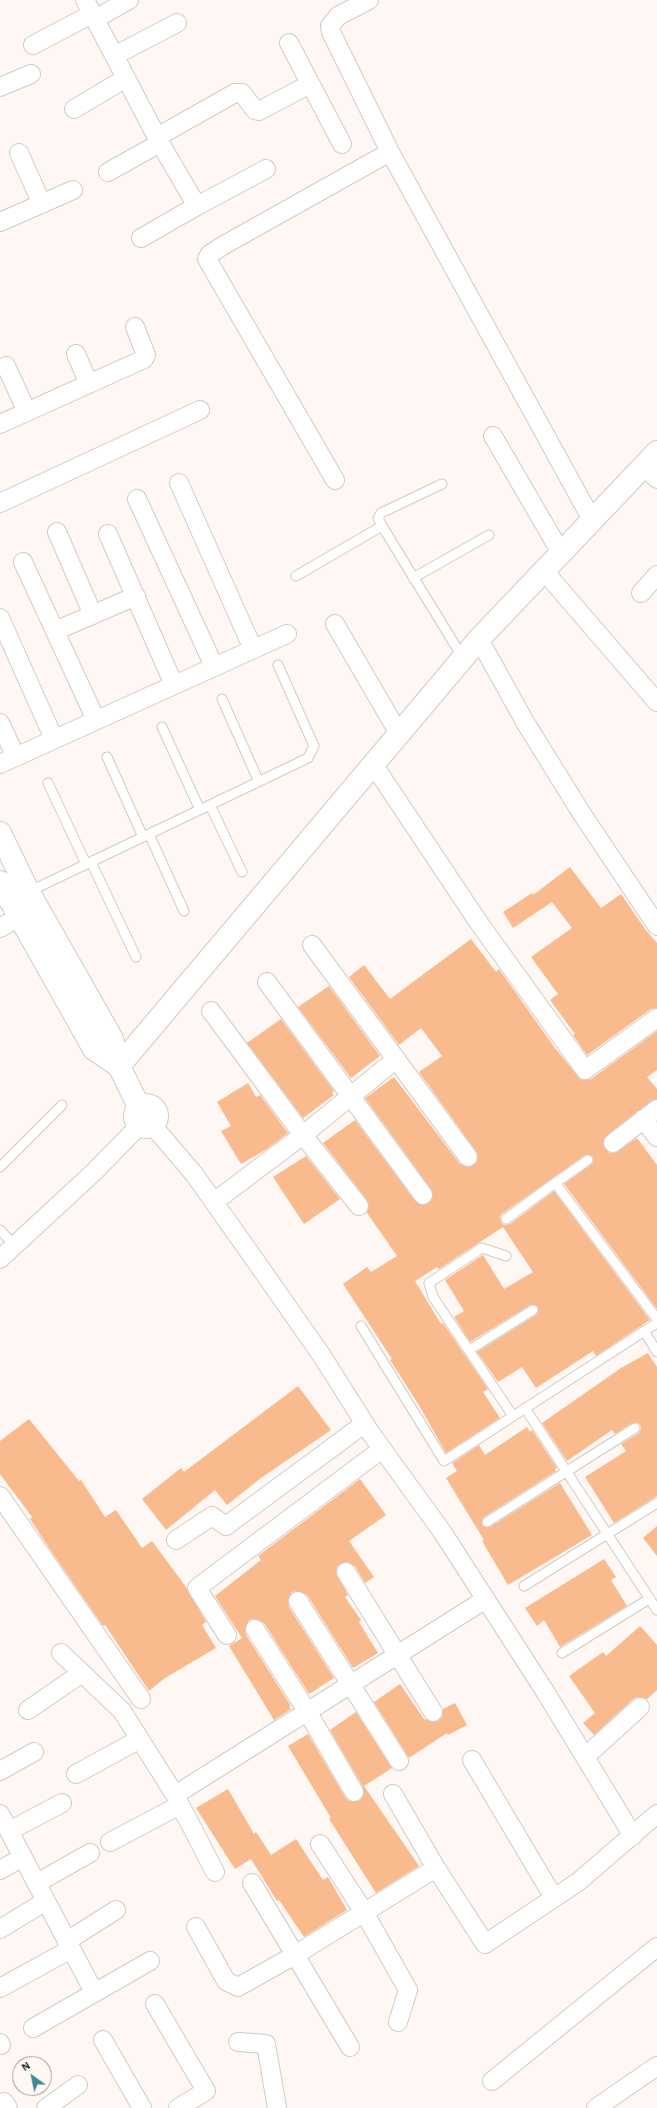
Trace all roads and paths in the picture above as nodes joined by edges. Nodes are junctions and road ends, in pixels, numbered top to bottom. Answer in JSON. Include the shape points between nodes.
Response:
{"nodes":[{"id":1,"x":129,"y":0,"type":"edge"},
{"id":2,"x":369,"y":0,"type":"edge"},
{"id":3,"x":91,"y":11,"type":"edge"},
{"id":4,"x":177,"y":23,"type":"dead end"},
{"id":5,"x":289,"y":43,"type":"dead end"},
{"id":6,"x":34,"y":45,"type":"dead end"},
{"id":7,"x":114,"y":56,"type":"junction"},
{"id":8,"x":31,"y":74,"type":"dead end"},
{"id":9,"x":126,"y":78,"type":"junction"},
{"id":10,"x":310,"y":84,"type":"junction"},
{"id":11,"x":0,"y":87,"type":"edge"},
{"id":12,"x":74,"y":109,"type":"dead end"},
{"id":13,"x":158,"y":140,"type":"junction"},
{"id":14,"x":342,"y":144,"type":"dead end"},
{"id":15,"x":390,"y":152,"type":"junction"},
{"id":16,"x":19,"y":153,"type":"dead end"},
{"id":17,"x":266,"y":169,"type":"dead end"},
{"id":18,"x":108,"y":172,"type":"dead end"},
{"id":19,"x":73,"y":190,"type":"dead end"},
{"id":20,"x":42,"y":204,"type":"junction"},
{"id":21,"x":197,"y":206,"type":"junction"},
{"id":22,"x":0,"y":222,"type":"edge"},
{"id":23,"x":141,"y":238,"type":"dead end"},
{"id":24,"x":135,"y":327,"type":"dead end"},
{"id":25,"x":76,"y":354,"type":"dead end"},
{"id":26,"x":6,"y":366,"type":"dead end"},
{"id":27,"x":89,"y":384,"type":"junction"},
{"id":28,"x":200,"y":410,"type":"dead end"},
{"id":29,"x":27,"y":412,"type":"junction"},
{"id":30,"x":0,"y":424,"type":"edge"},
{"id":31,"x":493,"y":436,"type":"dead end"},
{"id":32,"x":652,"y":466,"type":"edge"},
{"id":33,"x":335,"y":480,"type":"dead end"},
{"id":34,"x":179,"y":483,"type":"dead end"},
{"id":35,"x":442,"y":484,"type":"dead end"},
{"id":36,"x":137,"y":499,"type":"dead end"},
{"id":37,"x":0,"y":503,"type":"edge"},
{"id":38,"x":592,"y":520,"type":"junction"},
{"id":39,"x":382,"y":526,"type":"junction"},
{"id":40,"x":57,"y":532,"type":"dead end"},
{"id":41,"x":108,"y":534,"type":"dead end"},
{"id":42,"x":489,"y":535,"type":"dead end"},
{"id":43,"x":561,"y":554,"type":"junction"},
{"id":44,"x":23,"y":562,"type":"dead end"},
{"id":45,"x":544,"y":571,"type":"junction"},
{"id":46,"x":657,"y":575,"type":"edge"},
{"id":47,"x":296,"y":576,"type":"dead end"},
{"id":48,"x":414,"y":578,"type":"junction"},
{"id":49,"x":641,"y":593,"type":"dead end"},
{"id":50,"x":136,"y":596,"type":"junction"},
{"id":51,"x":93,"y":615,"type":"junction"},
{"id":52,"x":0,"y":618,"type":"edge"},
{"id":53,"x":335,"y":624,"type":"dead end"},
{"id":54,"x":55,"y":631,"type":"junction"},
{"id":55,"x":287,"y":634,"type":"dead end"},
{"id":56,"x":479,"y":639,"type":"junction"},
{"id":57,"x":253,"y":649,"type":"junction"},
{"id":58,"x":462,"y":658,"type":"junction"},
{"id":59,"x":278,"y":665,"type":"dead end"},
{"id":60,"x":214,"y":666,"type":"junction"},
{"id":61,"x":174,"y":685,"type":"junction"},
{"id":62,"x":222,"y":699,"type":"dead end"},
{"id":63,"x":657,"y":702,"type":"edge"},
{"id":64,"x":96,"y":720,"type":"junction"},
{"id":65,"x":0,"y":723,"type":"edge"},
{"id":66,"x":162,"y":727,"type":"dead end"},
{"id":67,"x":398,"y":732,"type":"junction"},
{"id":68,"x":54,"y":739,"type":"junction"},
{"id":69,"x":107,"y":757,"type":"dead end"},
{"id":70,"x":8,"y":761,"type":"edge"},
{"id":71,"x":373,"y":764,"type":"junction"},
{"id":72,"x":259,"y":782,"type":"junction"},
{"id":73,"x":48,"y":783,"type":"dead end"},
{"id":74,"x":210,"y":805,"type":"junction"},
{"id":75,"x":200,"y":810,"type":"junction"},
{"id":76,"x":0,"y":832,"type":"edge"},
{"id":77,"x":146,"y":836,"type":"junction"},
{"id":78,"x":88,"y":863,"type":"junction"},
{"id":79,"x":242,"y":872,"type":"dead end"},
{"id":80,"x":19,"y":899,"type":"edge"},
{"id":81,"x":184,"y":911,"type":"dead end"},
{"id":82,"x":657,"y":926,"type":"edge"},
{"id":83,"x":0,"y":928,"type":"edge"},
{"id":84,"x":312,"y":946,"type":"dead end"},
{"id":85,"x":136,"y":957,"type":"dead end"},
{"id":86,"x":267,"y":982,"type":"dead end"},
{"id":87,"x":211,"y":1011,"type":"dead end"},
{"id":88,"x":657,"y":1018,"type":"edge"},
{"id":89,"x":395,"y":1060,"type":"junction"},
{"id":90,"x":119,"y":1066,"type":"junction"},
{"id":91,"x":351,"y":1096,"type":"junction"},
{"id":92,"x":62,"y":1105,"type":"dead end"},
{"id":93,"x":650,"y":1114,"type":"edge"},
{"id":94,"x":144,"y":1119,"type":"junction"},
{"id":95,"x":303,"y":1135,"type":"junction"},
{"id":96,"x":657,"y":1137,"type":"edge"},
{"id":97,"x":613,"y":1143,"type":"dead end"},
{"id":98,"x":468,"y":1157,"type":"dead end"},
{"id":99,"x":588,"y":1160,"type":"dead end"},
{"id":100,"x":0,"y":1167,"type":"edge"},
{"id":101,"x":555,"y":1183,"type":"junction"},
{"id":102,"x":423,"y":1196,"type":"dead end"},
{"id":103,"x":214,"y":1202,"type":"junction"},
{"id":104,"x":359,"y":1206,"type":"dead end"},
{"id":105,"x":506,"y":1219,"type":"dead end"},
{"id":106,"x":0,"y":1230,"type":"edge"},
{"id":107,"x":15,"y":1246,"type":"junction"},
{"id":108,"x":506,"y":1256,"type":"dead end"},
{"id":109,"x":0,"y":1259,"type":"edge"},
{"id":110,"x":533,"y":1310,"type":"dead end"},
{"id":111,"x":657,"y":1320,"type":"edge"},
{"id":112,"x":657,"y":1323,"type":"edge"},
{"id":113,"x":361,"y":1326,"type":"dead end"},
{"id":114,"x":644,"y":1331,"type":"junction"},
{"id":115,"x":469,"y":1350,"type":"junction"},
{"id":116,"x":657,"y":1352,"type":"edge"},
{"id":117,"x":525,"y":1408,"type":"junction"},
{"id":118,"x":513,"y":1416,"type":"junction"},
{"id":119,"x":364,"y":1424,"type":"junction"},
{"id":120,"x":635,"y":1428,"type":"dead end"},
{"id":121,"x":382,"y":1449,"type":"junction"},
{"id":122,"x":566,"y":1471,"type":"junction"},
{"id":123,"x":0,"y":1496,"type":"edge"},
{"id":124,"x":657,"y":1503,"type":"edge"},
{"id":125,"x":487,"y":1522,"type":"dead end"},
{"id":126,"x":607,"y":1534,"type":"junction"},
{"id":127,"x":176,"y":1540,"type":"dead end"},
{"id":128,"x":346,"y":1572,"type":"dead end"},
{"id":129,"x":524,"y":1586,"type":"dead end"},
{"id":130,"x":649,"y":1598,"type":"junction"},
{"id":131,"x":486,"y":1599,"type":"junction"},
{"id":132,"x":298,"y":1601,"type":"dead end"},
{"id":133,"x":657,"y":1610,"type":"edge"},
{"id":134,"x":255,"y":1629,"type":"dead end"},
{"id":135,"x":227,"y":1635,"type":"dead end"},
{"id":136,"x":61,"y":1653,"type":"dead end"},
{"id":137,"x":562,"y":1653,"type":"dead end"},
{"id":138,"x":397,"y":1655,"type":"junction"},
{"id":139,"x":82,"y":1673,"type":"junction"},
{"id":140,"x":351,"y":1684,"type":"junction"},
{"id":141,"x":141,"y":1699,"type":"dead end"},
{"id":142,"x":640,"y":1707,"type":"dead end"},
{"id":143,"x":28,"y":1710,"type":"dead end"},
{"id":144,"x":307,"y":1711,"type":"junction"},
{"id":145,"x":433,"y":1712,"type":"dead end"},
{"id":146,"x":140,"y":1739,"type":"junction"},
{"id":147,"x":34,"y":1752,"type":"dead end"},
{"id":148,"x":585,"y":1757,"type":"junction"},
{"id":149,"x":472,"y":1760,"type":"dead end"},
{"id":150,"x":399,"y":1761,"type":"dead end"},
{"id":151,"x":0,"y":1771,"type":"edge"},
{"id":152,"x":76,"y":1774,"type":"dead end"},
{"id":153,"x":354,"y":1792,"type":"dead end"},
{"id":154,"x":393,"y":1794,"type":"dead end"},
{"id":155,"x":178,"y":1800,"type":"junction"},
{"id":156,"x":62,"y":1802,"type":"dead end"},
{"id":157,"x":0,"y":1814,"type":"edge"},
{"id":158,"x":657,"y":1814,"type":"edge"},
{"id":159,"x":9,"y":1831,"type":"junction"},
{"id":160,"x":633,"y":1836,"type":"junction"},
{"id":161,"x":110,"y":1842,"type":"dead end"},
{"id":162,"x":320,"y":1844,"type":"dead end"},
{"id":163,"x":90,"y":1853,"type":"dead end"},
{"id":164,"x":23,"y":1857,"type":"junction"},
{"id":165,"x":436,"y":1868,"type":"junction"},
{"id":166,"x":0,"y":1870,"type":"edge"},
{"id":167,"x":215,"y":1872,"type":"dead end"},
{"id":168,"x":37,"y":1882,"type":"junction"},
{"id":169,"x":252,"y":1883,"type":"dead end"},
{"id":170,"x":554,"y":1898,"type":"junction"},
{"id":171,"x":46,"y":1901,"type":"junction"},
{"id":172,"x":116,"y":1910,"type":"dead end"},
{"id":173,"x":364,"y":1912,"type":"junction"},
{"id":174,"x":196,"y":1927,"type":"dead end"},
{"id":175,"x":0,"y":1929,"type":"edge"},
{"id":176,"x":69,"y":1945,"type":"junction"},
{"id":177,"x":657,"y":1947,"type":"edge"},
{"id":178,"x":295,"y":1956,"type":"junction"},
{"id":179,"x":150,"y":1961,"type":"dead end"},
{"id":180,"x":0,"y":1988,"type":"edge"},
{"id":181,"x":94,"y":1992,"type":"junction"},
{"id":182,"x":155,"y":2004,"type":"dead end"},
{"id":183,"x":398,"y":2022,"type":"dead end"},
{"id":184,"x":33,"y":2028,"type":"dead end"},
{"id":185,"x":103,"y":2040,"type":"dead end"},
{"id":186,"x":238,"y":2042,"type":"dead end"},
{"id":187,"x":350,"y":2047,"type":"dead end"},
{"id":188,"x":657,"y":2066,"type":"edge"},
{"id":189,"x":492,"y":2081,"type":"dead end"},
{"id":190,"x":78,"y":2085,"type":"dead end"},
{"id":191,"x":46,"y":2108,"type":"edge"},
{"id":192,"x":142,"y":2108,"type":"edge"},
{"id":193,"x":178,"y":2108,"type":"edge"},
{"id":194,"x":277,"y":2108,"type":"edge"},
{"id":195,"x":596,"y":2108,"type":"edge"}],
"edges":[{"from":1,"to":3,"type":"street"},
{"from":2,"to":15,"type":"street","via":[[332,21],[331,32]]},
{"from":3,"to":6,"type":"street"},
{"from":3,"to":7,"type":"street"},
{"from":4,"to":7,"type":"street"},
{"from":5,"to":10,"type":"street"},
{"from":7,"to":9,"type":"street"},
{"from":8,"to":11,"type":"street"},
{"from":9,"to":12,"type":"street"},
{"from":9,"to":13,"type":"street"},
{"from":10,"to":13,"type":"street","via":[[259,111],[255,110],[242,93],[235,93]]},
{"from":10,"to":14,"type":"street"},
{"from":13,"to":18,"type":"street"},
{"from":13,"to":21,"type":"street"},
{"from":15,"to":33,"type":"street","via":[[224,245],[207,259]]},
{"from":15,"to":38,"type":"street"},
{"from":16,"to":20,"type":"street"},
{"from":17,"to":21,"type":"street"},
{"from":19,"to":20,"type":"street"},
{"from":20,"to":22,"type":"street"},
{"from":21,"to":23,"type":"street"},
{"from":24,"to":27,"type":"street","via":[[146,355],[144,360]]},
{"from":25,"to":27,"type":"street"},
{"from":26,"to":29,"type":"street"},
{"from":27,"to":29,"type":"street"},
{"from":28,"to":37,"type":"street"},
{"from":29,"to":30,"type":"street"},
{"from":31,"to":43,"type":"street"},
{"from":32,"to":38,"type":"street"},
{"from":34,"to":57,"type":"street"},
{"from":35,"to":39,"type":"lane","via":[[381,513],[378,518]]},
{"from":36,"to":60,"type":"street"},
{"from":38,"to":43,"type":"street"},
{"from":39,"to":47,"type":"lane"},
{"from":39,"to":48,"type":"lane"},
{"from":40,"to":51,"type":"street"},
{"from":41,"to":50,"type":"street"},
{"from":42,"to":48,"type":"lane"},
{"from":43,"to":45,"type":"street"},
{"from":44,"to":54,"type":"street"},
{"from":45,"to":56,"type":"street"},
{"from":45,"to":63,"type":"street"},
{"from":46,"to":49,"type":"street"},
{"from":48,"to":58,"type":"lane"},
{"from":50,"to":51,"type":"street"},
{"from":50,"to":61,"type":"street"},
{"from":51,"to":54,"type":"street"},
{"from":52,"to":68,"type":"street"},
{"from":53,"to":67,"type":"street"},
{"from":54,"to":64,"type":"street"},
{"from":55,"to":57,"type":"street"},
{"from":56,"to":58,"type":"street"},
{"from":56,"to":82,"type":"street","via":[[525,722]]},
{"from":57,"to":60,"type":"street"},
{"from":58,"to":67,"type":"street"},
{"from":59,"to":72,"type":"lane","via":[[314,746],[308,758]]},
{"from":60,"to":61,"type":"street"},
{"from":61,"to":64,"type":"street"},
{"from":62,"to":72,"type":"lane"},
{"from":64,"to":68,"type":"street"},
{"from":65,"to":70,"type":"street"},
{"from":66,"to":75,"type":"lane"},
{"from":67,"to":71,"type":"street"},
{"from":68,"to":70,"type":"street"},
{"from":69,"to":77,"type":"lane"},
{"from":71,"to":88,"type":"street","via":[[479,923],[585,1070]]},
{"from":71,"to":90,"type":"street"},
{"from":72,"to":74,"type":"lane"},
{"from":73,"to":78,"type":"lane"},
{"from":74,"to":75,"type":"lane"},
{"from":74,"to":79,"type":"lane"},
{"from":75,"to":77,"type":"lane"},
{"from":76,"to":80,"type":"street"},
{"from":77,"to":78,"type":"lane"},
{"from":77,"to":81,"type":"lane"},
{"from":78,"to":80,"type":"lane"},
{"from":78,"to":85,"type":"lane"},
{"from":80,"to":83,"type":"street"},
{"from":80,"to":90,"type":"street","via":[[112,1039]]},
{"from":84,"to":89,"type":"street"},
{"from":86,"to":91,"type":"street"},
{"from":87,"to":95,"type":"street"},
{"from":89,"to":91,"type":"street"},
{"from":89,"to":98,"type":"street"},
{"from":90,"to":94,"type":"street"},
{"from":91,"to":95,"type":"street"},
{"from":91,"to":102,"type":"street"},
{"from":92,"to":100,"type":"lane"},
{"from":93,"to":96,"type":"street"},
{"from":93,"to":97,"type":"street"},
{"from":94,"to":103,"type":"street","via":[[194,1174]]},
{"from":94,"to":107,"type":"street","via":[[94,1172]]},
{"from":95,"to":103,"type":"street"},
{"from":95,"to":104,"type":"street"},
{"from":99,"to":101,"type":"lane"},
{"from":101,"to":105,"type":"lane"},
{"from":101,"to":111,"type":"lane"},
{"from":103,"to":119,"type":"street","via":[[322,1356]]},
{"from":106,"to":107,"type":"lane"},
{"from":107,"to":109,"type":"street"},
{"from":108,"to":115,"type":"lane","via":[[482,1248],[430,1282],[433,1297]]},
{"from":110,"to":115,"type":"lane"},
{"from":112,"to":114,"type":"lane"},
{"from":113,"to":118,"type":"lane","via":[[444,1461]]},
{"from":114,"to":116,"type":"lane"},
{"from":114,"to":117,"type":"lane"},
{"from":115,"to":118,"type":"lane"},
{"from":117,"to":118,"type":"lane"},
{"from":117,"to":122,"type":"lane"},
{"from":119,"to":121,"type":"street"},
{"from":119,"to":127,"type":"street","via":[[226,1526],[212,1516]]},
{"from":120,"to":122,"type":"lane"},
{"from":121,"to":131,"type":"street","via":[[443,1533]]},
{"from":121,"to":135,"type":"street","via":[[197,1588]]},
{"from":122,"to":125,"type":"lane"},
{"from":122,"to":126,"type":"lane"},
{"from":123,"to":141,"type":"street"},
{"from":124,"to":126,"type":"lane"},
{"from":126,"to":129,"type":"lane"},
{"from":126,"to":130,"type":"lane"},
{"from":128,"to":138,"type":"street"},
{"from":130,"to":133,"type":"lane"},
{"from":130,"to":137,"type":"lane"},
{"from":131,"to":138,"type":"street"},
{"from":131,"to":148,"type":"street"},
{"from":132,"to":140,"type":"street"},
{"from":134,"to":144,"type":"street"},
{"from":136,"to":139,"type":"street"},
{"from":138,"to":140,"type":"street"},
{"from":138,"to":145,"type":"street"},
{"from":139,"to":143,"type":"street"},
{"from":139,"to":146,"type":"street","via":[[122,1711]]},
{"from":140,"to":144,"type":"street"},
{"from":140,"to":150,"type":"street"},
{"from":142,"to":148,"type":"street"},
{"from":144,"to":153,"type":"street"},
{"from":144,"to":155,"type":"street"},
{"from":146,"to":152,"type":"street"},
{"from":146,"to":155,"type":"street"},
{"from":147,"to":151,"type":"street"},
{"from":148,"to":160,"type":"street"},
{"from":149,"to":170,"type":"street"},
{"from":154,"to":165,"type":"street"},
{"from":155,"to":161,"type":"street"},
{"from":155,"to":167,"type":"street"},
{"from":156,"to":159,"type":"street"},
{"from":157,"to":159,"type":"street"},
{"from":158,"to":160,"type":"street"},
{"from":159,"to":164,"type":"street"},
{"from":160,"to":170,"type":"street","via":[[578,1882]]},
{"from":162,"to":173,"type":"street"},
{"from":163,"to":168,"type":"street"},
{"from":164,"to":166,"type":"street"},
{"from":164,"to":168,"type":"street"},
{"from":165,"to":170,"type":"street","via":[[485,1944]]},
{"from":165,"to":173,"type":"street"},
{"from":168,"to":171,"type":"street"},
{"from":169,"to":178,"type":"street"},
{"from":171,"to":175,"type":"street"},
{"from":171,"to":176,"type":"street"},
{"from":172,"to":176,"type":"street"},
{"from":173,"to":178,"type":"street"},
{"from":173,"to":183,"type":"street","via":[[408,1990]]},
{"from":174,"to":178,"type":"street","via":[[226,1981],[238,1987]]},
{"from":176,"to":180,"type":"street"},
{"from":176,"to":181,"type":"street"},
{"from":177,"to":189,"type":"street"},
{"from":178,"to":187,"type":"street"},
{"from":179,"to":181,"type":"street"},
{"from":181,"to":184,"type":"street"},
{"from":182,"to":193,"type":"street","via":[[206,2091]]},
{"from":185,"to":192,"type":"street"},
{"from":186,"to":194,"type":"street","via":[[266,2044]]},
{"from":188,"to":195,"type":"street"},
{"from":190,"to":191,"type":"street"}]}
